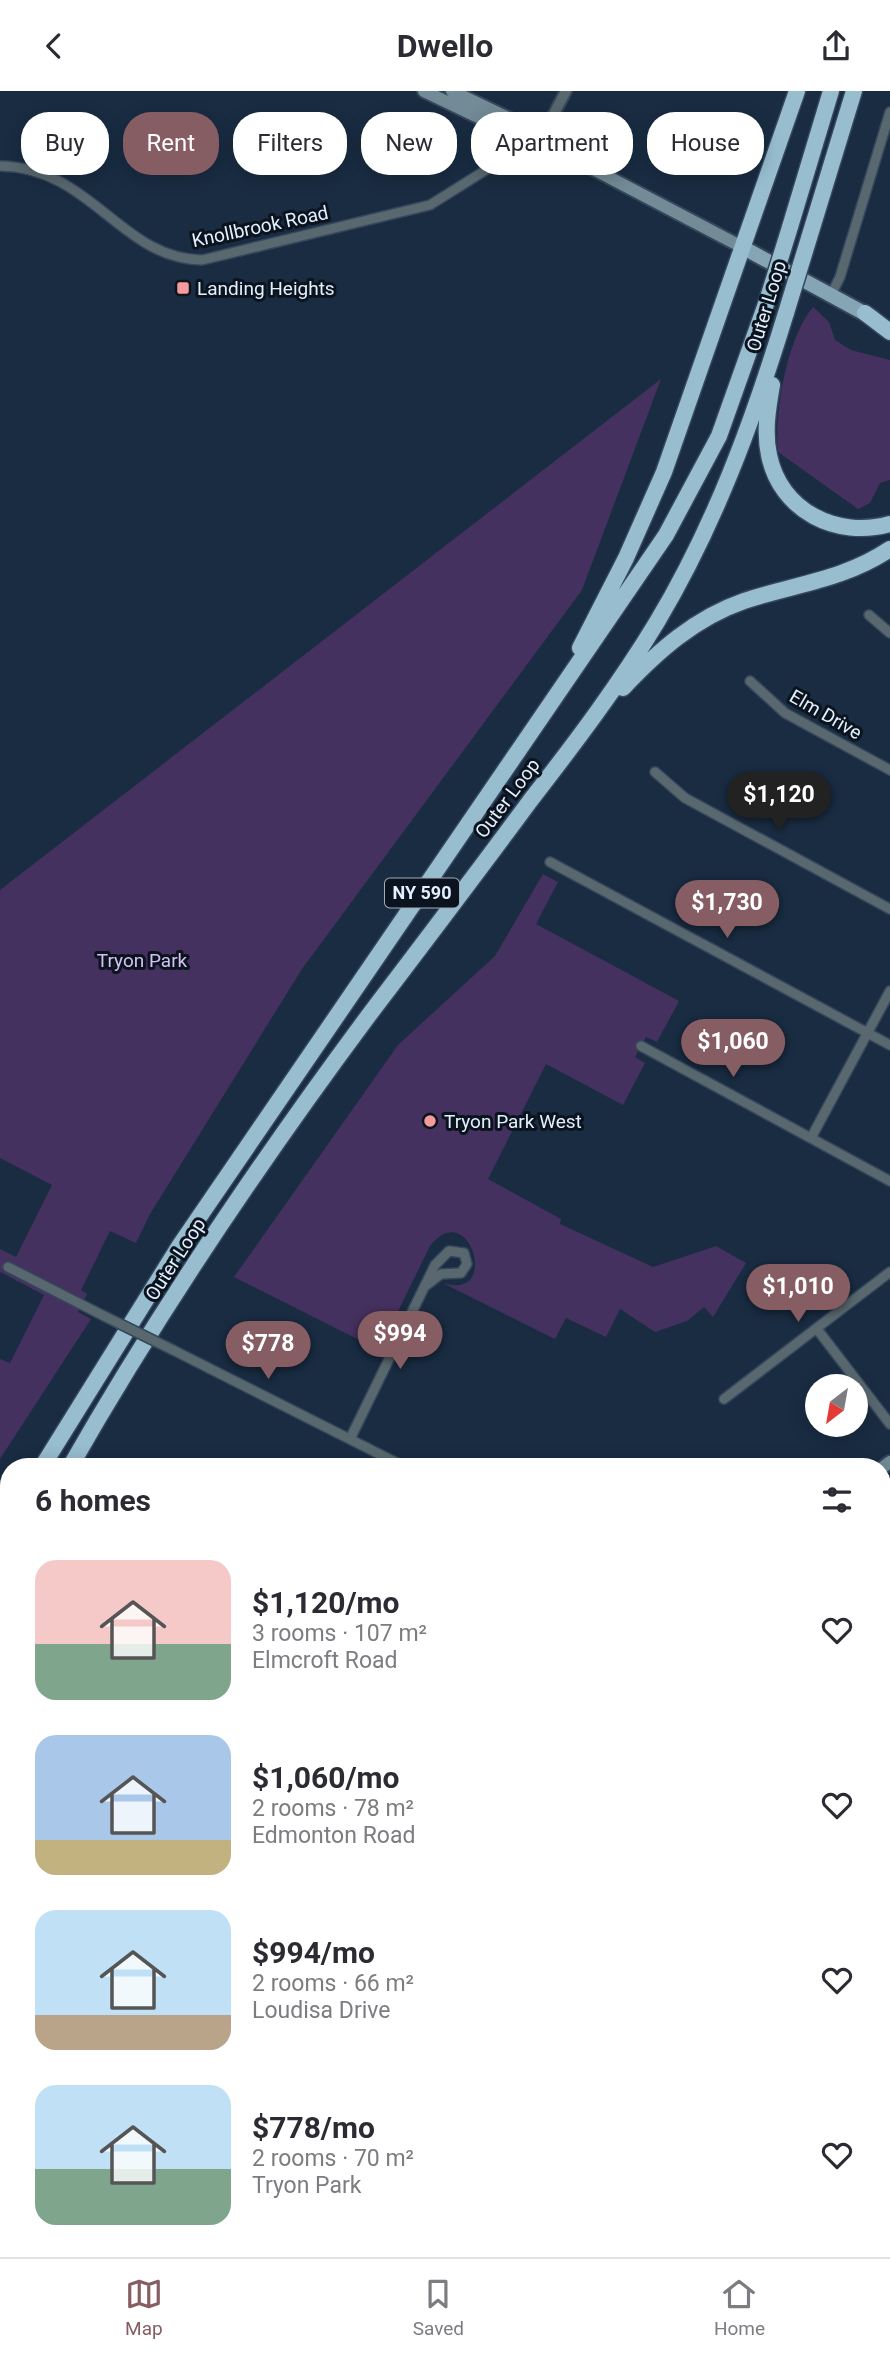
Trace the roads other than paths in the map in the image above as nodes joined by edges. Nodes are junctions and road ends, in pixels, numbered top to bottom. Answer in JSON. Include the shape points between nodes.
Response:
{"nodes":[{"id":1,"x":424,"y":91,"type":"edge"},
{"id":2,"x":452,"y":91,"type":"edge"},
{"id":3,"x":566,"y":91,"type":"edge"},
{"id":4,"x":797,"y":91,"type":"edge"},
{"id":5,"x":831,"y":91,"type":"edge"},
{"id":6,"x":854,"y":91,"type":"edge"},
{"id":7,"x":496,"y":112,"type":"edge"},
{"id":8,"x":555,"y":112,"type":"edge"},
{"id":9,"x":890,"y":112,"type":"edge"},
{"id":10,"x":471,"y":114,"type":"edge"},
{"id":11,"x":879,"y":147,"type":"junction"},
{"id":12,"x":890,"y":151,"type":"edge"},
{"id":13,"x":0,"y":166,"type":"edge"},
{"id":14,"x":478,"y":175,"type":"edge"},
{"id":15,"x":606,"y":175,"type":"edge"},
{"id":16,"x":742,"y":247,"type":"junction"},
{"id":17,"x":831,"y":295,"type":"junction"},
{"id":18,"x":786,"y":313,"type":"junction"},
{"id":19,"x":864,"y":313,"type":"joint"},
{"id":20,"x":890,"y":329,"type":"edge"},
{"id":21,"x":890,"y":524,"type":"edge"},
{"id":22,"x":890,"y":549,"type":"edge"},
{"id":23,"x":869,"y":615,"type":"dead end"},
{"id":24,"x":890,"y":633,"type":"edge"},
{"id":25,"x":750,"y":681,"type":"dead end"},
{"id":26,"x":538,"y":723,"type":"junction"},
{"id":27,"x":575,"y":743,"type":"junction"},
{"id":28,"x":890,"y":770,"type":"edge"},
{"id":29,"x":655,"y":772,"type":"dead end"},
{"id":30,"x":550,"y":862,"type":"dead end"},
{"id":31,"x":890,"y":909,"type":"edge"},
{"id":32,"x":890,"y":991,"type":"edge"},
{"id":33,"x":867,"y":1032,"type":"junction"},
{"id":34,"x":890,"y":1045,"type":"edge"},
{"id":35,"x":641,"y":1046,"type":"dead end"},
{"id":36,"x":811,"y":1137,"type":"junction"},
{"id":37,"x":890,"y":1181,"type":"edge"},
{"id":38,"x":8,"y":1267,"type":"dead end"},
{"id":39,"x":890,"y":1272,"type":"edge"},
{"id":40,"x":424,"y":1287,"type":"junction"},
{"id":41,"x":817,"y":1329,"type":"junction"},
{"id":42,"x":724,"y":1399,"type":"dead end"},
{"id":43,"x":890,"y":1424,"type":"edge"},
{"id":44,"x":350,"y":1439,"type":"junction"},
{"id":45,"x":48,"y":1458,"type":"edge"},
{"id":46,"x":76,"y":1458,"type":"edge"},
{"id":47,"x":387,"y":1458,"type":"edge"}],
"edges":[{"from":1,"to":10,"type":"main road"},
{"from":2,"to":7,"type":"main road"},
{"from":3,"to":8,"type":"street"},
{"from":4,"to":16,"type":"highway"},
{"from":5,"to":26,"type":"highway","name":"Outer Loop","number":"NY 590","bridge":true,"via":[[729,413],[658,549]]},
{"from":6,"to":18,"type":"highway","name":"Outer Loop","number":"NY 590","bridge":true},
{"from":9,"to":11,"type":"street"},
{"from":11,"to":12,"type":"street"},
{"from":11,"to":17,"type":"street"},
{"from":13,"to":14,"type":"street","name":"Knollbrook Road","via":[[31,169],[59,179],[155,250],[180,259],[202,260],[430,205]]},
{"from":15,"to":16,"type":"main road"},
{"from":16,"to":17,"type":"main road"},
{"from":16,"to":26,"type":"highway","via":[[641,526]]},
{"from":17,"to":19,"type":"main road"},
{"from":18,"to":21,"type":"highway","via":[[766,432],[777,479],[795,504],[824,522],[856,529]]},
{"from":18,"to":27,"type":"highway","name":"Outer Loop","number":"NY 590","via":[[748,432],[696,551],[649,636]]},
{"from":19,"to":20,"type":"highway"},
{"from":22,"to":27,"type":"highway","via":[[849,572],[746,601],[694,625],[649,661]]},
{"from":23,"to":24,"type":"street"},
{"from":25,"to":28,"type":"street","name":"Elm Drive","via":[[785,713]]},
{"from":26,"to":45,"type":"highway","name":"Outer Loop","number":"NY 590","via":[[176,1252]]},
{"from":27,"to":46,"type":"highway","name":"Outer Loop","number":"NY 590","via":[[323,1079],[178,1293]]},
{"from":29,"to":31,"type":"street","via":[[685,798]]},
{"from":30,"to":33,"type":"street"},
{"from":32,"to":33,"type":"street"},
{"from":33,"to":34,"type":"street"},
{"from":33,"to":36,"type":"street"},
{"from":35,"to":36,"type":"street"},
{"from":36,"to":37,"type":"street"},
{"from":38,"to":44,"type":"street","bridge":true},
{"from":39,"to":41,"type":"street"},
{"from":40,"to":40,"type":"street","via":[[442,1255],[464,1253],[467,1263],[461,1273],[441,1273]]},
{"from":40,"to":44,"type":"street"},
{"from":41,"to":42,"type":"street"},
{"from":41,"to":43,"type":"street"},
{"from":44,"to":47,"type":"street"}]}
